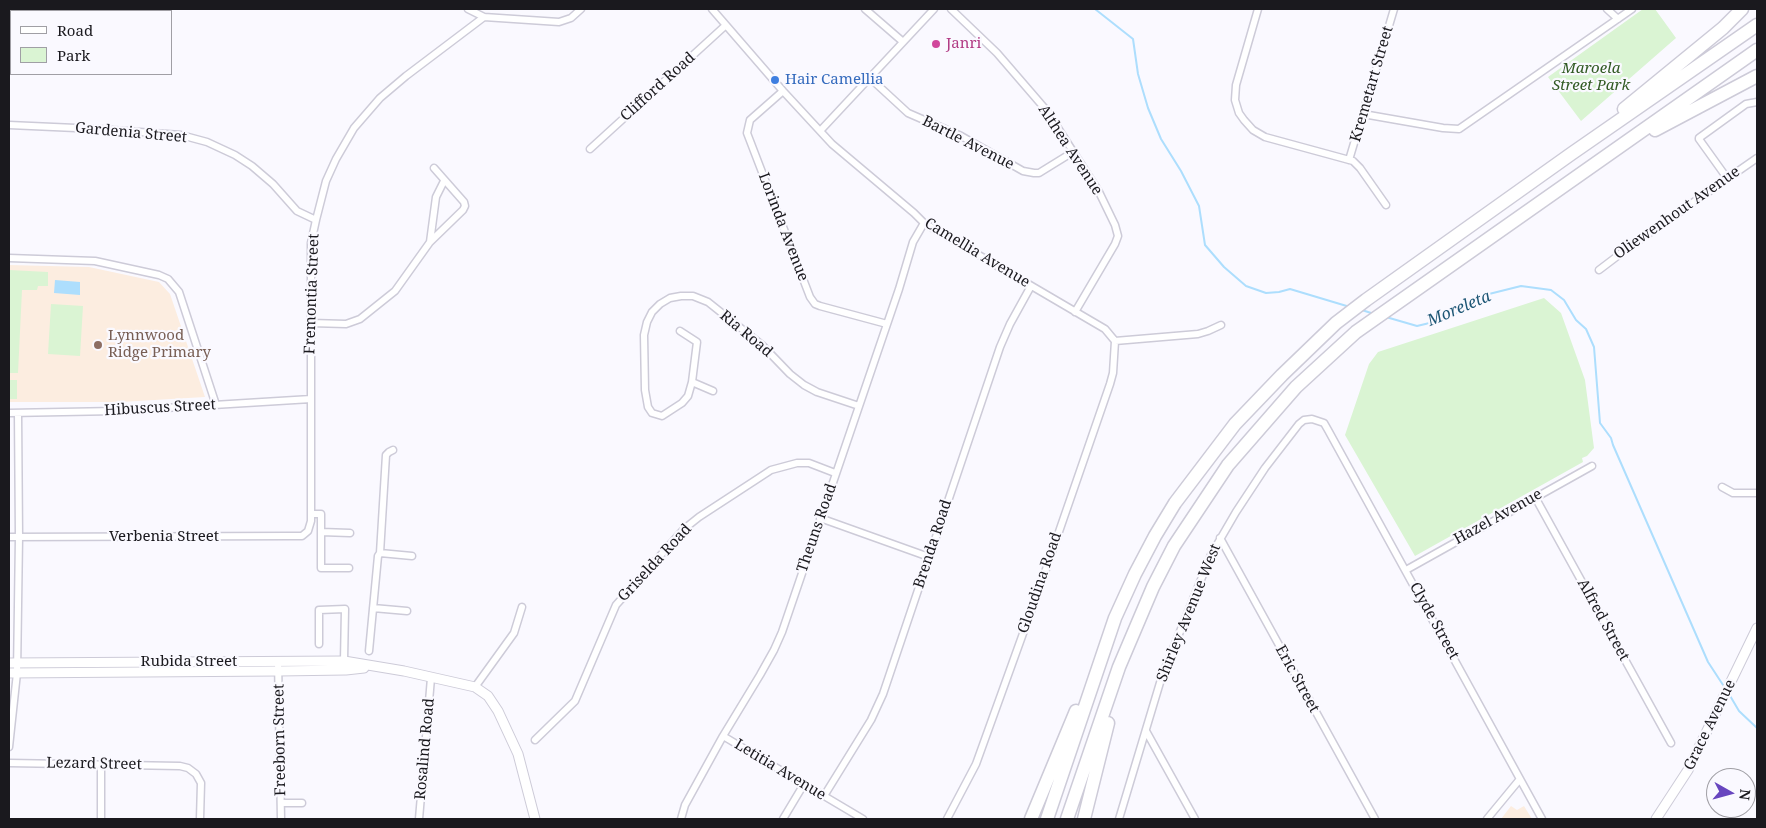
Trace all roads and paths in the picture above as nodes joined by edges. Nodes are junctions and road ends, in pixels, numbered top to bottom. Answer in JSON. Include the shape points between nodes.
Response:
{"nodes":[{"id":1,"x":468,"y":9,"type":"edge"},
{"id":2,"x":581,"y":9,"type":"edge"},
{"id":3,"x":712,"y":9,"type":"edge"},
{"id":4,"x":865,"y":9,"type":"edge"},
{"id":5,"x":934,"y":9,"type":"edge"},
{"id":6,"x":951,"y":9,"type":"edge"},
{"id":7,"x":1258,"y":9,"type":"edge"},
{"id":8,"x":1394,"y":9,"type":"edge"},
{"id":9,"x":1607,"y":9,"type":"edge"},
{"id":10,"x":1632,"y":9,"type":"edge"},
{"id":11,"x":1742,"y":9,"type":"edge"},
{"id":12,"x":484,"y":17,"type":"junction"},
{"id":13,"x":1618,"y":19,"type":"junction"},
{"id":14,"x":726,"y":25,"type":"junction"},
{"id":15,"x":1757,"y":25,"type":"edge"},
{"id":16,"x":902,"y":41,"type":"junction"},
{"id":17,"x":1757,"y":50,"type":"edge"},
{"id":18,"x":1757,"y":76,"type":"edge"},
{"id":19,"x":870,"y":78,"type":"junction"},
{"id":20,"x":783,"y":91,"type":"junction"},
{"id":21,"x":1757,"y":102,"type":"edge"},
{"id":22,"x":1363,"y":114,"type":"junction"},
{"id":23,"x":9,"y":125,"type":"edge"},
{"id":24,"x":820,"y":131,"type":"junction"},
{"id":25,"x":590,"y":149,"type":"dead end"},
{"id":26,"x":1073,"y":152,"type":"junction"},
{"id":27,"x":1612,"y":153,"type":"junction"},
{"id":28,"x":1571,"y":154,"type":"junction"},
{"id":29,"x":1757,"y":158,"type":"edge"},
{"id":30,"x":1349,"y":160,"type":"junction"},
{"id":31,"x":434,"y":168,"type":"dead end"},
{"id":32,"x":1727,"y":178,"type":"junction"},
{"id":33,"x":444,"y":181,"type":"junction"},
{"id":34,"x":1386,"y":205,"type":"dead end"},
{"id":35,"x":316,"y":220,"type":"junction"},
{"id":36,"x":924,"y":223,"type":"junction"},
{"id":37,"x":430,"y":242,"type":"junction"},
{"id":38,"x":9,"y":258,"type":"edge"},
{"id":39,"x":1599,"y":270,"type":"dead end"},
{"id":40,"x":1031,"y":286,"type":"junction"},
{"id":41,"x":1076,"y":312,"type":"junction"},
{"id":42,"x":311,"y":323,"type":"junction"},
{"id":43,"x":886,"y":324,"type":"junction"},
{"id":44,"x":1221,"y":325,"type":"dead end"},
{"id":45,"x":680,"y":331,"type":"dead end"},
{"id":46,"x":1115,"y":341,"type":"junction"},
{"id":47,"x":692,"y":382,"type":"junction"},
{"id":48,"x":713,"y":391,"type":"dead end"},
{"id":49,"x":311,"y":400,"type":"junction"},
{"id":50,"x":216,"y":406,"type":"junction"},
{"id":51,"x":859,"y":406,"type":"junction"},
{"id":52,"x":9,"y":413,"type":"edge"},
{"id":53,"x":18,"y":413,"type":"junction"},
{"id":54,"x":1324,"y":423,"type":"joint"},
{"id":55,"x":393,"y":450,"type":"dead end"},
{"id":56,"x":1592,"y":466,"type":"dead end"},
{"id":57,"x":836,"y":473,"type":"junction"},
{"id":58,"x":1722,"y":487,"type":"dead end"},
{"id":59,"x":1757,"y":493,"type":"edge"},
{"id":60,"x":1535,"y":498,"type":"junction"},
{"id":61,"x":311,"y":514,"type":"junction"},
{"id":62,"x":820,"y":518,"type":"junction"},
{"id":63,"x":311,"y":521,"type":"joint"},
{"id":64,"x":321,"y":532,"type":"junction"},
{"id":65,"x":350,"y":533,"type":"dead end"},
{"id":66,"x":9,"y":537,"type":"edge"},
{"id":67,"x":19,"y":537,"type":"junction"},
{"id":68,"x":1220,"y":538,"type":"junction"},
{"id":69,"x":380,"y":553,"type":"junction"},
{"id":70,"x":412,"y":556,"type":"dead end"},
{"id":71,"x":929,"y":557,"type":"junction"},
{"id":72,"x":349,"y":568,"type":"dead end"},
{"id":73,"x":1406,"y":570,"type":"junction"},
{"id":74,"x":522,"y":607,"type":"dead end"},
{"id":75,"x":373,"y":608,"type":"junction"},
{"id":76,"x":407,"y":611,"type":"dead end"},
{"id":77,"x":1115,"y":618,"type":"junction"},
{"id":78,"x":1757,"y":628,"type":"edge"},
{"id":79,"x":319,"y":644,"type":"dead end"},
{"id":80,"x":369,"y":650,"type":"dead end"},
{"id":81,"x":344,"y":661,"type":"junction"},
{"id":82,"x":278,"y":662,"type":"junction"},
{"id":83,"x":13,"y":663,"type":"edge"},
{"id":84,"x":369,"y":667,"type":"junction"},
{"id":85,"x":1119,"y":667,"type":"junction"},
{"id":86,"x":279,"y":672,"type":"junction"},
{"id":87,"x":13,"y":673,"type":"edge"},
{"id":88,"x":431,"y":678,"type":"junction"},
{"id":89,"x":475,"y":687,"type":"junction"},
{"id":90,"x":1146,"y":730,"type":"junction"},
{"id":91,"x":723,"y":736,"type":"junction"},
{"id":92,"x":534,"y":740,"type":"dead end"},
{"id":93,"x":1671,"y":743,"type":"dead end"},
{"id":94,"x":9,"y":747,"type":"edge"},
{"id":95,"x":9,"y":763,"type":"edge"},
{"id":96,"x":102,"y":764,"type":"junction"},
{"id":97,"x":1520,"y":779,"type":"junction"},
{"id":98,"x":804,"y":784,"type":"junction"},
{"id":99,"x":824,"y":796,"type":"junction"},
{"id":100,"x":281,"y":803,"type":"junction"},
{"id":101,"x":302,"y":803,"type":"dead end"},
{"id":102,"x":101,"y":819,"type":"edge"},
{"id":103,"x":200,"y":819,"type":"edge"},
{"id":104,"x":281,"y":819,"type":"edge"},
{"id":105,"x":419,"y":819,"type":"edge"},
{"id":106,"x":534,"y":819,"type":"edge"},
{"id":107,"x":681,"y":819,"type":"edge"},
{"id":108,"x":783,"y":819,"type":"edge"},
{"id":109,"x":863,"y":819,"type":"edge"},
{"id":110,"x":947,"y":819,"type":"edge"},
{"id":111,"x":1031,"y":819,"type":"edge"},
{"id":112,"x":1047,"y":819,"type":"edge"},
{"id":113,"x":1067,"y":819,"type":"edge"},
{"id":114,"x":1084,"y":819,"type":"edge"},
{"id":115,"x":1120,"y":819,"type":"edge"},
{"id":116,"x":1195,"y":819,"type":"edge"},
{"id":117,"x":1375,"y":819,"type":"edge"},
{"id":118,"x":1486,"y":819,"type":"edge"},
{"id":119,"x":1542,"y":819,"type":"edge"},
{"id":120,"x":1656,"y":819,"type":"edge"}],
"edges":[{"from":1,"to":12,"type":"street"},
{"from":2,"to":12,"type":"street","via":[[571,18],[559,22]]},
{"from":3,"to":14,"type":"street","name":"Camellia Avenue"},
{"from":4,"to":16,"type":"street"},
{"from":5,"to":16,"type":"street"},
{"from":6,"to":26,"type":"street","name":"Althea Avenue","via":[[997,53],[1041,103]]},
{"from":7,"to":30,"type":"street","via":[[1236,85],[1235,100],[1239,113],[1253,130],[1265,137]]},
{"from":8,"to":22,"type":"street","name":"Kremetart Street"},
{"from":9,"to":13,"type":"street"},
{"from":10,"to":13,"type":"street"},
{"from":11,"to":28,"type":"highway"},
{"from":12,"to":35,"type":"street","name":"Fremontia Street","via":[[380,98],[354,128],[326,181]]},
{"from":13,"to":22,"type":"street","via":[[1460,129]]},
{"from":14,"to":20,"type":"street","name":"Camellia Avenue"},
{"from":14,"to":25,"type":"street","name":"Clifford Road"},
{"from":15,"to":28,"type":"highway"},
{"from":16,"to":19,"type":"street"},
{"from":17,"to":27,"type":"highway"},
{"from":18,"to":27,"type":"highway"},
{"from":19,"to":24,"type":"street"},
{"from":19,"to":26,"type":"street","name":"Bartle Avenue","via":[[908,113],[961,136],[1023,171],[1034,174]]},
{"from":20,"to":24,"type":"street","name":"Camellia Avenue"},
{"from":20,"to":43,"type":"street","name":"Lorinda Avenue","via":[[750,120],[747,133],[810,296],[820,306]]},
{"from":21,"to":32,"type":"street","via":[[1746,104],[1699,138]]},
{"from":22,"to":30,"type":"street","name":"Kremetart Street"},
{"from":23,"to":35,"type":"street","name":"Gardenia Street","via":[[181,135],[207,142],[252,166],[297,211]]},
{"from":24,"to":36,"type":"street","name":"Camellia Avenue"},
{"from":26,"to":41,"type":"street","name":"Althea Avenue","via":[[1103,200],[1118,236]]},
{"from":27,"to":85,"type":"highway","via":[[1356,332],[1296,386],[1228,465],[1174,546]]},
{"from":28,"to":77,"type":"highway","via":[[1366,300],[1273,383],[1236,424],[1175,503],[1135,574]]},
{"from":29,"to":32,"type":"street","name":"Oliewenhout Avenue"},
{"from":30,"to":34,"type":"street","via":[[1357,164]]},
{"from":31,"to":33,"type":"street"},
{"from":32,"to":39,"type":"street","name":"Oliewenhout Avenue"},
{"from":33,"to":37,"type":"street","via":[[436,197]]},
{"from":33,"to":37,"type":"street","via":[[465,206]]},
{"from":35,"to":42,"type":"street","name":"Fremontia Street","via":[[312,243]]},
{"from":36,"to":40,"type":"street","name":"Camellia Avenue"},
{"from":36,"to":43,"type":"street","name":"Theuns Road","via":[[914,242]]},
{"from":37,"to":42,"type":"street","via":[[397,289],[360,319],[346,324]]},
{"from":38,"to":50,"type":"street","via":[[95,261],[168,279],[178,292]]},
{"from":40,"to":41,"type":"street","name":"Camellia Avenue"},
{"from":40,"to":71,"type":"street","name":"Brenda Road","via":[[1000,347]]},
{"from":41,"to":46,"type":"street","name":"Camellia Avenue","via":[[1105,329]]},
{"from":42,"to":49,"type":"street","name":"Fremontia Street"},
{"from":43,"to":51,"type":"street","name":"Theuns Road"},
{"from":44,"to":46,"type":"street","via":[[1198,334]]},
{"from":45,"to":47,"type":"street","via":[[697,342]]},
{"from":46,"to":110,"type":"street","name":"Gloudina Road","via":[[1110,384],[1042,578],[976,764]]},
{"from":47,"to":48,"type":"street"},
{"from":47,"to":51,"type":"street","name":"Ria Road","via":[[682,403],[662,416],[650,412],[646,398],[644,334],[652,312],[670,298],[693,296],[708,302],[804,385]]},
{"from":49,"to":50,"type":"street","name":"Hibuscus Street"},
{"from":49,"to":61,"type":"street","name":"Fremontia Street"},
{"from":50,"to":53,"type":"street","name":"Hibuscus Street"},
{"from":51,"to":57,"type":"street","name":"Theuns Road"},
{"from":52,"to":53,"type":"street","name":"Hibuscus Street"},
{"from":53,"to":67,"type":"street"},
{"from":54,"to":68,"type":"street","name":"Shirley Avenue West","via":[[1310,419],[1299,424],[1265,468]]},
{"from":54,"to":73,"type":"street","name":"Clyde Street"},
{"from":55,"to":69,"type":"street","via":[[386,455]]},
{"from":56,"to":60,"type":"street","name":"Hazel Avenue"},
{"from":57,"to":62,"type":"street","name":"Theuns Road"},
{"from":57,"to":92,"type":"street","name":"Griselda Road","via":[[809,463],[771,470],[684,529],[616,605],[574,701]]},
{"from":58,"to":59,"type":"street","via":[[1733,493]]},
{"from":60,"to":73,"type":"street","name":"Hazel Avenue"},
{"from":60,"to":93,"type":"street","name":"Alfred Street"},
{"from":61,"to":63,"type":"street","name":"Fremontia Street"},
{"from":61,"to":64,"type":"street","via":[[321,514]]},
{"from":62,"to":71,"type":"street"},
{"from":62,"to":91,"type":"street","name":"Theuns Road","via":[[774,650]]},
{"from":63,"to":67,"type":"street","name":"Verbenia Street","via":[[308,532],[302,536]]},
{"from":64,"to":65,"type":"street"},
{"from":64,"to":72,"type":"street","via":[[321,568]]},
{"from":66,"to":67,"type":"street","name":"Verbenia Street"},
{"from":67,"to":83,"type":"street"},
{"from":68,"to":90,"type":"street","name":"Shirley Avenue West","via":[[1169,657]]},
{"from":68,"to":117,"type":"street","name":"Eric Street"},
{"from":69,"to":70,"type":"street"},
{"from":69,"to":75,"type":"street"},
{"from":71,"to":99,"type":"street","name":"Brenda Road","via":[[884,694]]},
{"from":73,"to":97,"type":"street","name":"Clyde Street"},
{"from":74,"to":89,"type":"street","via":[[514,633]]},
{"from":75,"to":76,"type":"street"},
{"from":75,"to":80,"type":"street"},
{"from":77,"to":111,"type":"highway"},
{"from":77,"to":112,"type":"highway"},
{"from":78,"to":120,"type":"street","name":"Grace Avenue","via":[[1688,770]]},
{"from":79,"to":81,"type":"street","via":[[319,610],[345,609]]},
{"from":81,"to":82,"type":"street","name":"Rubida Street"},
{"from":81,"to":84,"type":"street","name":"Rubida Street"},
{"from":82,"to":83,"type":"street","name":"Rubida Street"},
{"from":82,"to":86,"type":"street","name":"Freeborn Street"},
{"from":83,"to":87,"type":"street"},
{"from":84,"to":86,"type":"street","name":"Rubida Street"},
{"from":84,"to":88,"type":"street","name":"Rubida Street"},
{"from":85,"to":113,"type":"highway"},
{"from":85,"to":114,"type":"highway"},
{"from":86,"to":87,"type":"street","name":"Rubida Street"},
{"from":86,"to":100,"type":"street","name":"Freeborn Street"},
{"from":87,"to":94,"type":"street"},
{"from":88,"to":89,"type":"street","name":"Rubida Street"},
{"from":88,"to":105,"type":"street","name":"Rosalind Road"},
{"from":89,"to":106,"type":"street","name":"Rubida Street","via":[[498,711],[518,754]]},
{"from":90,"to":115,"type":"street","name":"Shirley Avenue West"},
{"from":90,"to":116,"type":"street"},
{"from":91,"to":98,"type":"street","name":"Letitia Avenue"},
{"from":91,"to":107,"type":"street","name":"Theuns Road","via":[[685,805]]},
{"from":95,"to":96,"type":"street","name":"Lezard Street"},
{"from":96,"to":102,"type":"street"},
{"from":96,"to":103,"type":"street","name":"Lezard Street","via":[[180,766],[192,770],[200,783]]},
{"from":97,"to":118,"type":"street"},
{"from":97,"to":119,"type":"street","name":"Clyde Street"},
{"from":98,"to":99,"type":"street","name":"Letitia Avenue"},
{"from":98,"to":108,"type":"street"},
{"from":99,"to":109,"type":"street","name":"Letitia Avenue"},
{"from":100,"to":101,"type":"street"},
{"from":100,"to":104,"type":"street","name":"Freeborn Street"}]}
